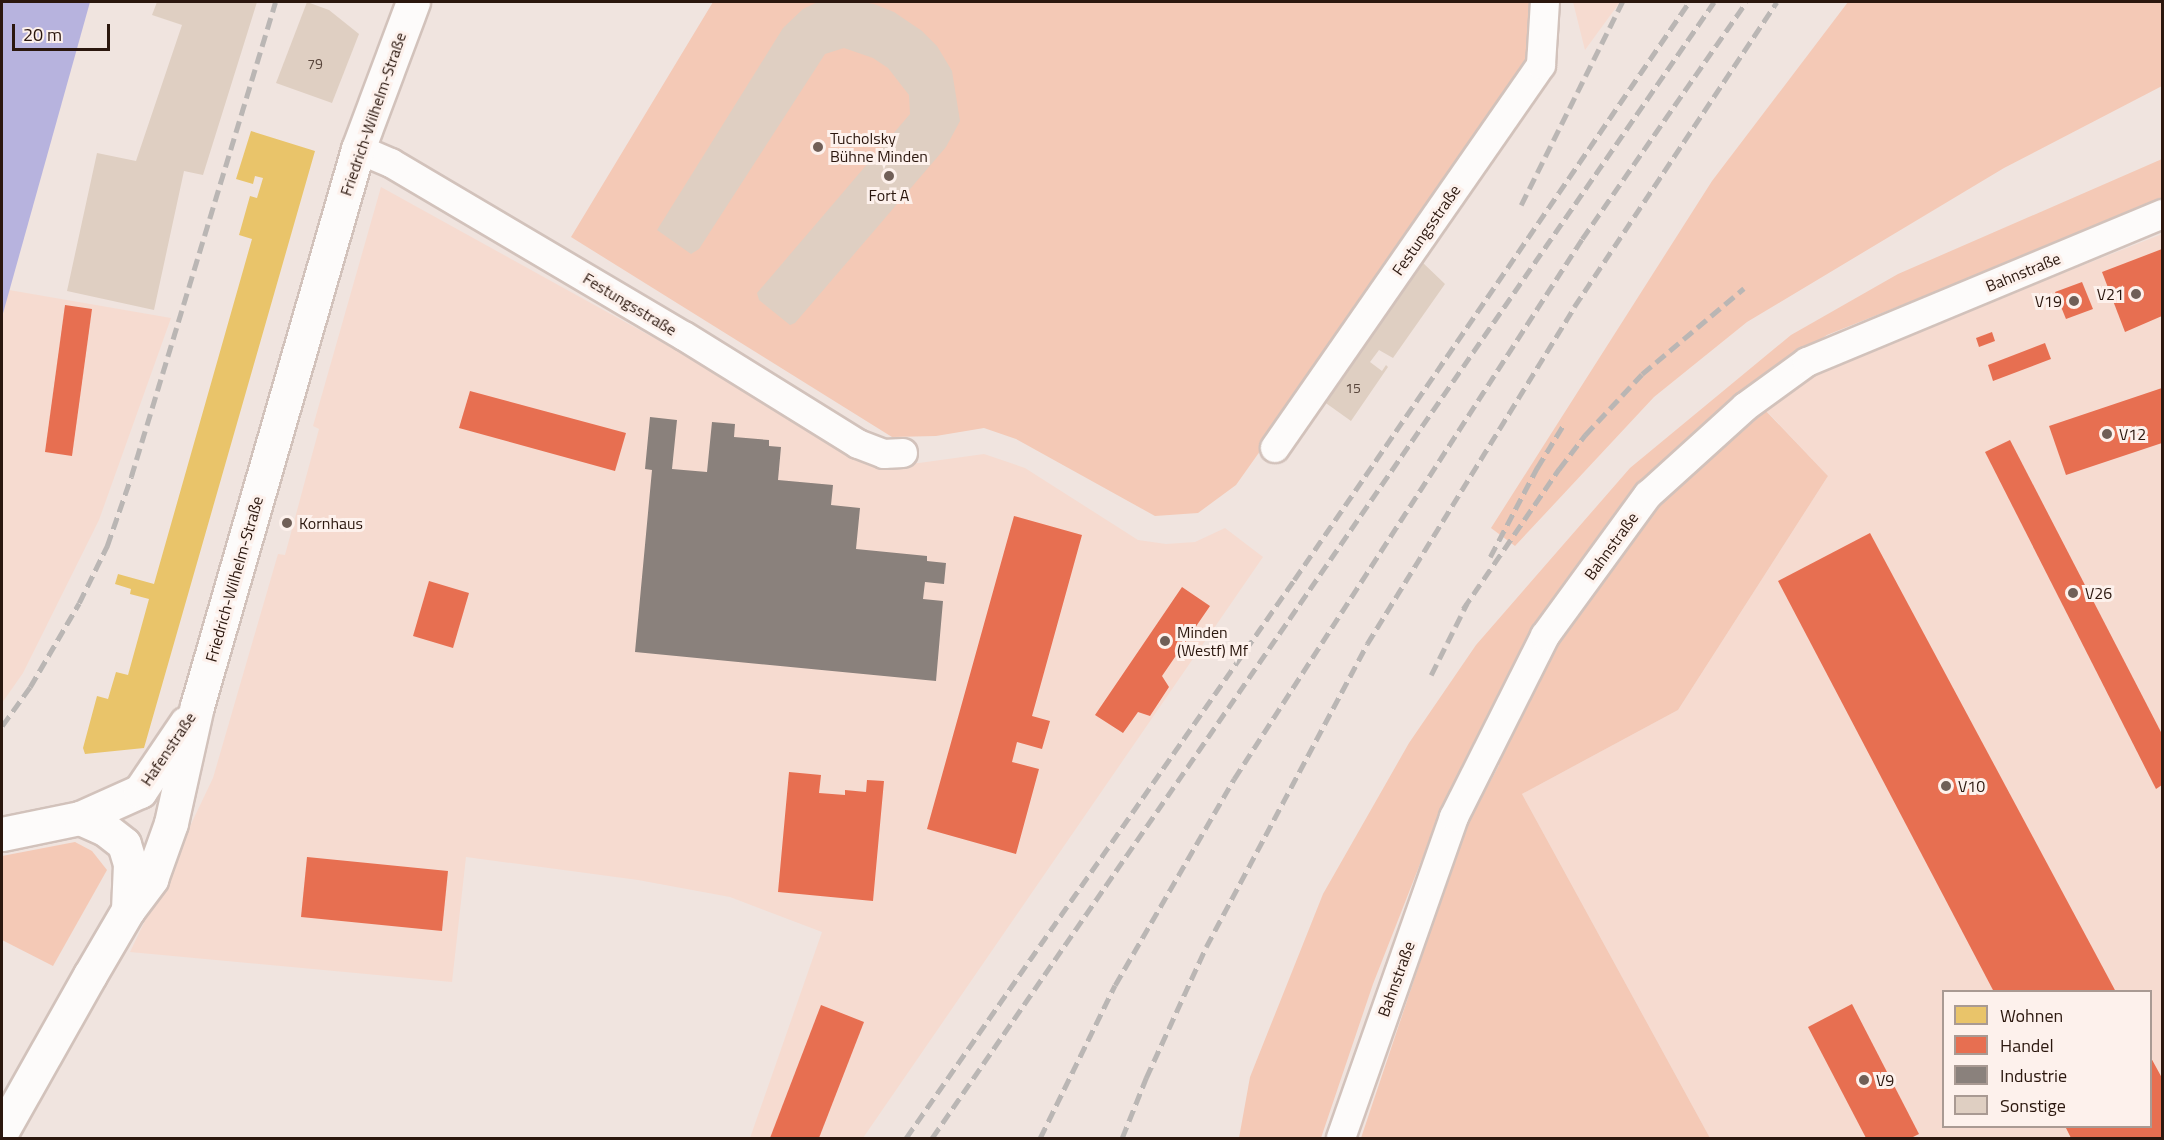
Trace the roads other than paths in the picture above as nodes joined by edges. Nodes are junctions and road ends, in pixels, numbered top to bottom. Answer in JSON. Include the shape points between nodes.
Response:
{"nodes":[{"id":1,"x":412,"y":2,"type":"edge"},
{"id":2,"x":1545,"y":2,"type":"edge"},
{"id":3,"x":358,"y":149,"type":"junction"},
{"id":4,"x":2163,"y":214,"type":"edge"},
{"id":5,"x":1275,"y":448,"type":"dead end"},
{"id":6,"x":903,"y":453,"type":"dead end"},
{"id":7,"x":197,"y":706,"type":"junction"},
{"id":8,"x":80,"y":818,"type":"junction"},
{"id":9,"x":2,"y":834,"type":"edge"},
{"id":10,"x":128,"y":910,"type":"junction"},
{"id":11,"x":2,"y":1131,"type":"edge"},
{"id":12,"x":1341,"y":1138,"type":"edge"}],
"edges":[{"from":1,"to":3,"type":"main road","name":"Friedrich-Wilhelm-Straße"},
{"from":2,"to":5,"type":"street","name":"Festungsstraße","via":[[1541,65]]},
{"from":3,"to":6,"type":"street","name":"Festungsstraße","via":[[391,163],[654,318],[858,444],[884,454]]},
{"from":3,"to":7,"type":"main road","name":"Friedrich-Wilhelm-Straße"},
{"from":4,"to":12,"type":"street","name":"Bahnstraße","via":[[1807,362],[1746,407],[1648,495],[1545,636],[1454,817]]},
{"from":7,"to":8,"type":"main road","name":"Hafenstraße","via":[[140,791]]},
{"from":7,"to":10,"type":"main road","name":"Friedrich-Wilhelm-Straße","via":[[171,823],[151,879]]},
{"from":8,"to":9,"type":"main road","name":"Hafenstraße"},
{"from":8,"to":10,"type":"main road","via":[[105,829],[124,844],[130,864]]},
{"from":10,"to":11,"type":"main road","name":"Friedrich-Wilhelm-Straße"}]}
